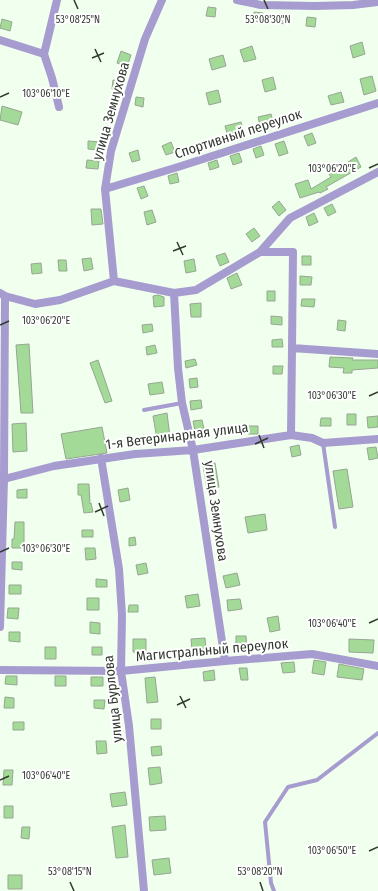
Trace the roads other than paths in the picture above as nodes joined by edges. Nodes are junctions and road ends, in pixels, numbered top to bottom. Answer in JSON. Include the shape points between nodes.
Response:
{"nodes":[{"id":1,"x":56,"y":0,"type":"edge"},
{"id":2,"x":162,"y":0,"type":"edge"},
{"id":3,"x":237,"y":0,"type":"edge"},
{"id":4,"x":378,"y":2,"type":"edge"},
{"id":5,"x":0,"y":40,"type":"edge"},
{"id":6,"x":44,"y":54,"type":"junction"},
{"id":7,"x":378,"y":103,"type":"edge"},
{"id":8,"x":59,"y":107,"type":"dead end"},
{"id":9,"x":378,"y":172,"type":"edge"},
{"id":10,"x":105,"y":189,"type":"junction"},
{"id":11,"x":260,"y":252,"type":"junction"},
{"id":12,"x":114,"y":281,"type":"junction"},
{"id":13,"x":174,"y":293,"type":"junction"},
{"id":14,"x":2,"y":295,"type":"edge"},
{"id":15,"x":292,"y":348,"type":"junction"},
{"id":16,"x":378,"y":354,"type":"edge"},
{"id":17,"x":182,"y":403,"type":"junction"},
{"id":18,"x":144,"y":410,"type":"dead end"},
{"id":19,"x":291,"y":435,"type":"junction"},
{"id":20,"x":378,"y":439,"type":"edge"},
{"id":21,"x":322,"y":443,"type":"junction"},
{"id":22,"x":194,"y":450,"type":"junction"},
{"id":23,"x":101,"y":458,"type":"junction"},
{"id":24,"x":4,"y":479,"type":"junction"},
{"id":25,"x":1,"y":519,"type":"edge"},
{"id":26,"x":335,"y":527,"type":"dead end"},
{"id":27,"x":0,"y":627,"type":"edge"},
{"id":28,"x":225,"y":661,"type":"junction"},
{"id":29,"x":378,"y":666,"type":"edge"},
{"id":30,"x":0,"y":670,"type":"edge"},
{"id":31,"x":121,"y":671,"type":"junction"},
{"id":32,"x":378,"y":733,"type":"edge"},
{"id":33,"x":144,"y":891,"type":"edge"},
{"id":34,"x":274,"y":891,"type":"edge"}],
"edges":[{"from":1,"to":6,"type":"street"},
{"from":2,"to":10,"type":"street","name":"улица Земнухова","via":[[145,39],[110,151]]},
{"from":3,"to":4,"type":"street","via":[[261,6],[353,5]]},
{"from":5,"to":6,"type":"street"},
{"from":6,"to":8,"type":"street"},
{"from":7,"to":10,"type":"street","name":"Спортивный переулок"},
{"from":9,"to":11,"type":"street","via":[[290,218]]},
{"from":10,"to":12,"type":"street","name":"улица Земнухова"},
{"from":11,"to":13,"type":"street","via":[[196,290]]},
{"from":11,"to":15,"type":"street","via":[[293,252]]},
{"from":12,"to":13,"type":"street"},
{"from":12,"to":14,"type":"street","via":[[60,300],[35,304]]},
{"from":13,"to":17,"type":"street","name":"улица Земнухова"},
{"from":14,"to":24,"type":"street"},
{"from":15,"to":16,"type":"street"},
{"from":15,"to":19,"type":"street"},
{"from":17,"to":18,"type":"lane"},
{"from":17,"to":22,"type":"street","name":"улица Земнухова"},
{"from":19,"to":21,"type":"street","name":"1-я Ветеринарная улица","via":[[312,438]]},
{"from":19,"to":22,"type":"street","name":"1-я Ветеринарная улица"},
{"from":20,"to":21,"type":"street","name":"1-я Ветеринарная улица"},
{"from":21,"to":26,"type":"lane"},
{"from":22,"to":23,"type":"street","name":"1-я Ветеринарная улица"},
{"from":22,"to":28,"type":"street","name":"улица Земнухова"},
{"from":23,"to":24,"type":"street","name":"1-я Ветеринарная улица","via":[[54,466]]},
{"from":23,"to":31,"type":"street","name":"улица Бурлова","via":[[119,569],[122,615]]},
{"from":24,"to":25,"type":"street"},
{"from":25,"to":27,"type":"street"},
{"from":28,"to":29,"type":"street","name":"Магистральный переулок","via":[[312,654]]},
{"from":28,"to":31,"type":"street","name":"Магистральный переулок"},
{"from":30,"to":31,"type":"street","name":"Магистральный переулок"},
{"from":31,"to":33,"type":"street","name":"улица Бурлова","via":[[129,726]]},
{"from":32,"to":34,"type":"lane","via":[[317,780],[288,787],[265,822]]}]}
